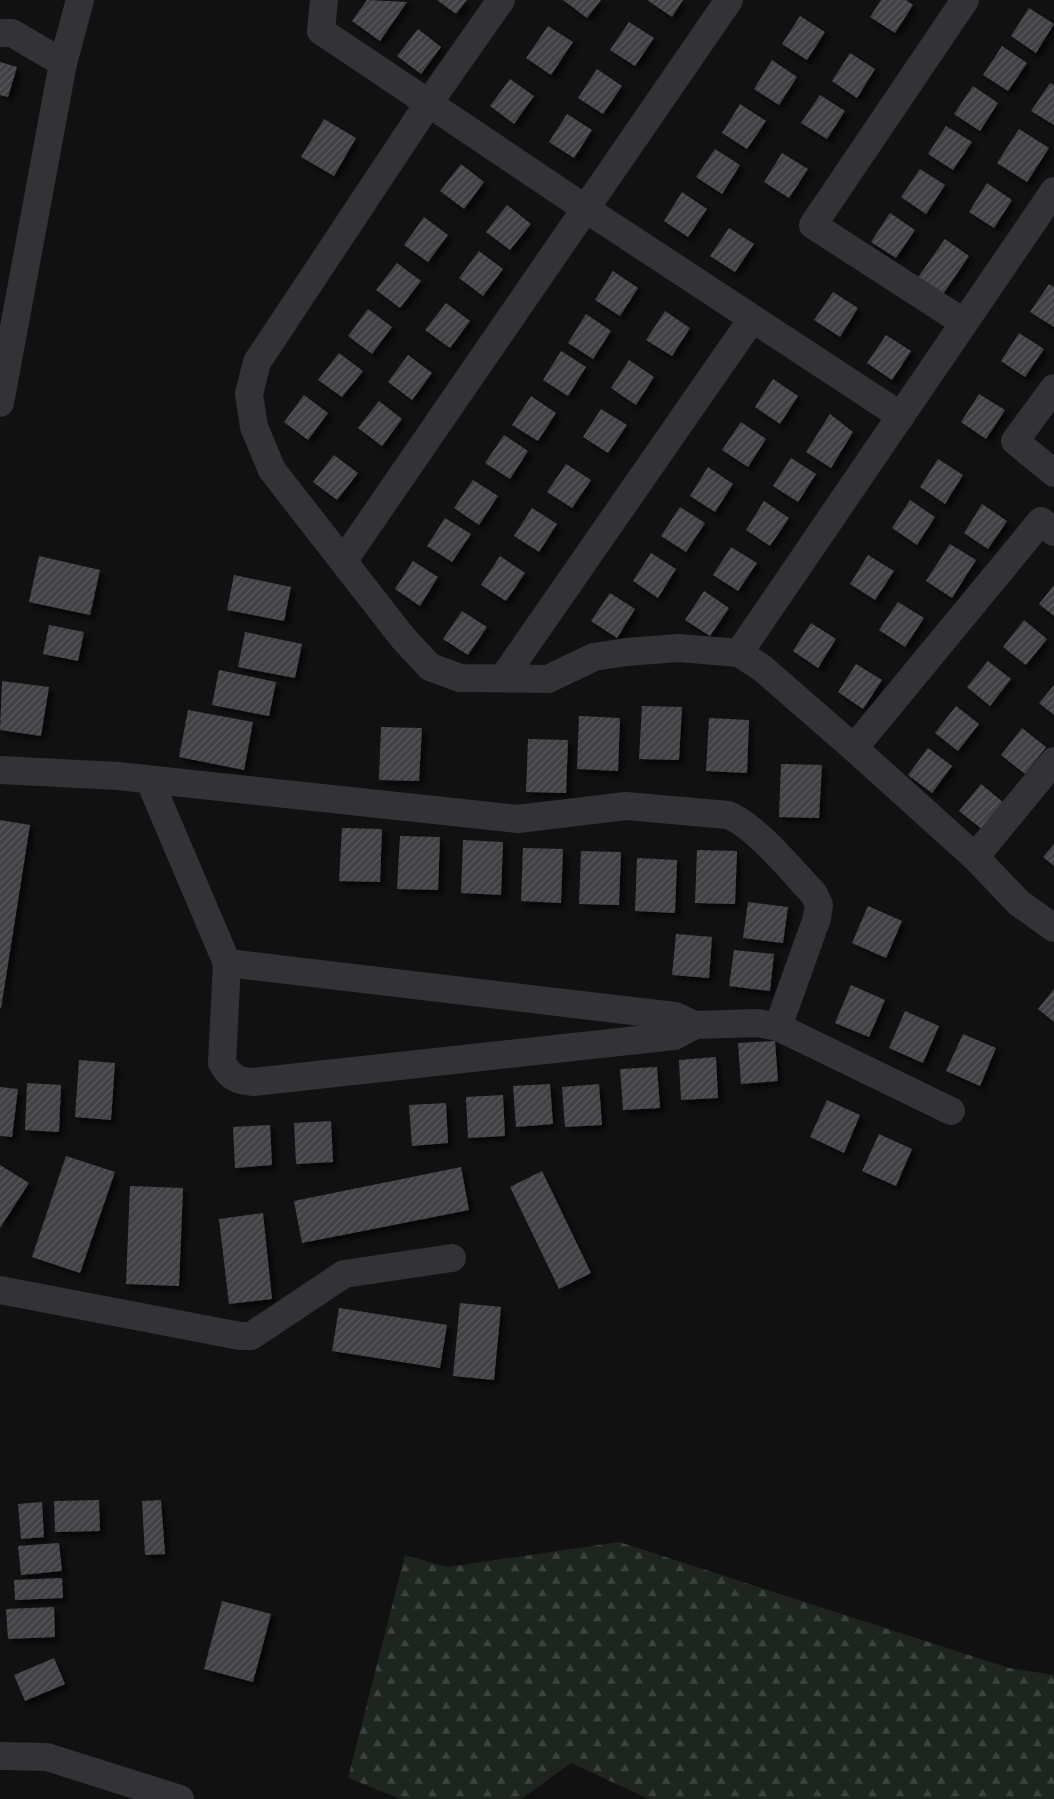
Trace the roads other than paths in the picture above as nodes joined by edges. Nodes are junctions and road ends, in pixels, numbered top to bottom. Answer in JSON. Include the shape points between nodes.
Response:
{"nodes":[{"id":1,"x":80,"y":0,"type":"edge"},
{"id":2,"x":324,"y":0,"type":"edge"},
{"id":3,"x":500,"y":0,"type":"edge"},
{"id":4,"x":729,"y":0,"type":"edge"},
{"id":5,"x":965,"y":0,"type":"edge"},
{"id":6,"x":0,"y":33,"type":"edge"},
{"id":7,"x":63,"y":63,"type":"junction"},
{"id":8,"x":428,"y":104,"type":"junction"},
{"id":9,"x":1054,"y":191,"type":"edge"},
{"id":10,"x":586,"y":209,"type":"junction"},
{"id":11,"x":752,"y":319,"type":"junction"},
{"id":12,"x":963,"y":322,"type":"junction"},
{"id":13,"x":1054,"y":388,"type":"edge"},
{"id":14,"x":0,"y":403,"type":"edge"},
{"id":15,"x":901,"y":416,"type":"junction"},
{"id":16,"x":1054,"y":473,"type":"edge"},
{"id":17,"x":1054,"y":532,"type":"edge"},
{"id":18,"x":344,"y":560,"type":"junction"},
{"id":19,"x":739,"y":654,"type":"junction"},
{"id":20,"x":503,"y":678,"type":"junction"},
{"id":21,"x":854,"y":748,"type":"junction"},
{"id":22,"x":1054,"y":761,"type":"edge"},
{"id":23,"x":0,"y":770,"type":"edge"},
{"id":24,"x":154,"y":780,"type":"junction"},
{"id":25,"x":975,"y":857,"type":"junction"},
{"id":26,"x":1054,"y":928,"type":"edge"},
{"id":27,"x":227,"y":963,"type":"junction"},
{"id":28,"x":695,"y":1025,"type":"junction"},
{"id":29,"x":778,"y":1027,"type":"junction"},
{"id":30,"x":951,"y":1111,"type":"dead end"},
{"id":31,"x":452,"y":1258,"type":"dead end"},
{"id":32,"x":0,"y":1290,"type":"edge"},
{"id":33,"x":0,"y":1756,"type":"edge"},
{"id":34,"x":180,"y":1799,"type":"edge"}],
"edges":[{"from":1,"to":7,"type":"street"},
{"from":2,"to":8,"type":"street","via":[[321,31]]},
{"from":3,"to":8,"type":"street"},
{"from":4,"to":10,"type":"street"},
{"from":5,"to":12,"type":"street","via":[[812,225]]},
{"from":6,"to":7,"type":"street","via":[[12,33]]},
{"from":7,"to":14,"type":"street"},
{"from":8,"to":10,"type":"street"},
{"from":8,"to":18,"type":"street","via":[[257,362],[249,394],[254,427],[272,470]]},
{"from":9,"to":12,"type":"street"},
{"from":10,"to":11,"type":"street"},
{"from":10,"to":18,"type":"street"},
{"from":11,"to":15,"type":"street"},
{"from":11,"to":20,"type":"street"},
{"from":12,"to":15,"type":"street"},
{"from":13,"to":16,"type":"street","via":[[1015,441]]},
{"from":15,"to":19,"type":"street"},
{"from":17,"to":21,"type":"street","via":[[1041,521]]},
{"from":18,"to":20,"type":"street","via":[[403,638],[430,667],[460,678]]},
{"from":19,"to":20,"type":"street","via":[[678,648],[626,652],[594,657],[548,679]]},
{"from":19,"to":21,"type":"street","via":[[762,668]]},
{"from":21,"to":25,"type":"street"},
{"from":22,"to":25,"type":"street"},
{"from":23,"to":24,"type":"street"},
{"from":24,"to":27,"type":"street","via":[[154,791]]},
{"from":24,"to":29,"type":"street","via":[[518,819],[626,806],[728,815],[741,820],[814,894],[819,905]]},
{"from":25,"to":26,"type":"street","via":[[1019,903]]},
{"from":27,"to":28,"type":"street","via":[[675,1016]]},
{"from":27,"to":28,"type":"street","via":[[222,1062],[228,1074],[240,1081],[674,1036]]},
{"from":28,"to":29,"type":"street","via":[[758,1023]]},
{"from":29,"to":30,"type":"street"},
{"from":31,"to":32,"type":"street","via":[[333,1278],[264,1330],[251,1336]]},
{"from":33,"to":34,"type":"street","via":[[47,1757]]}]}
